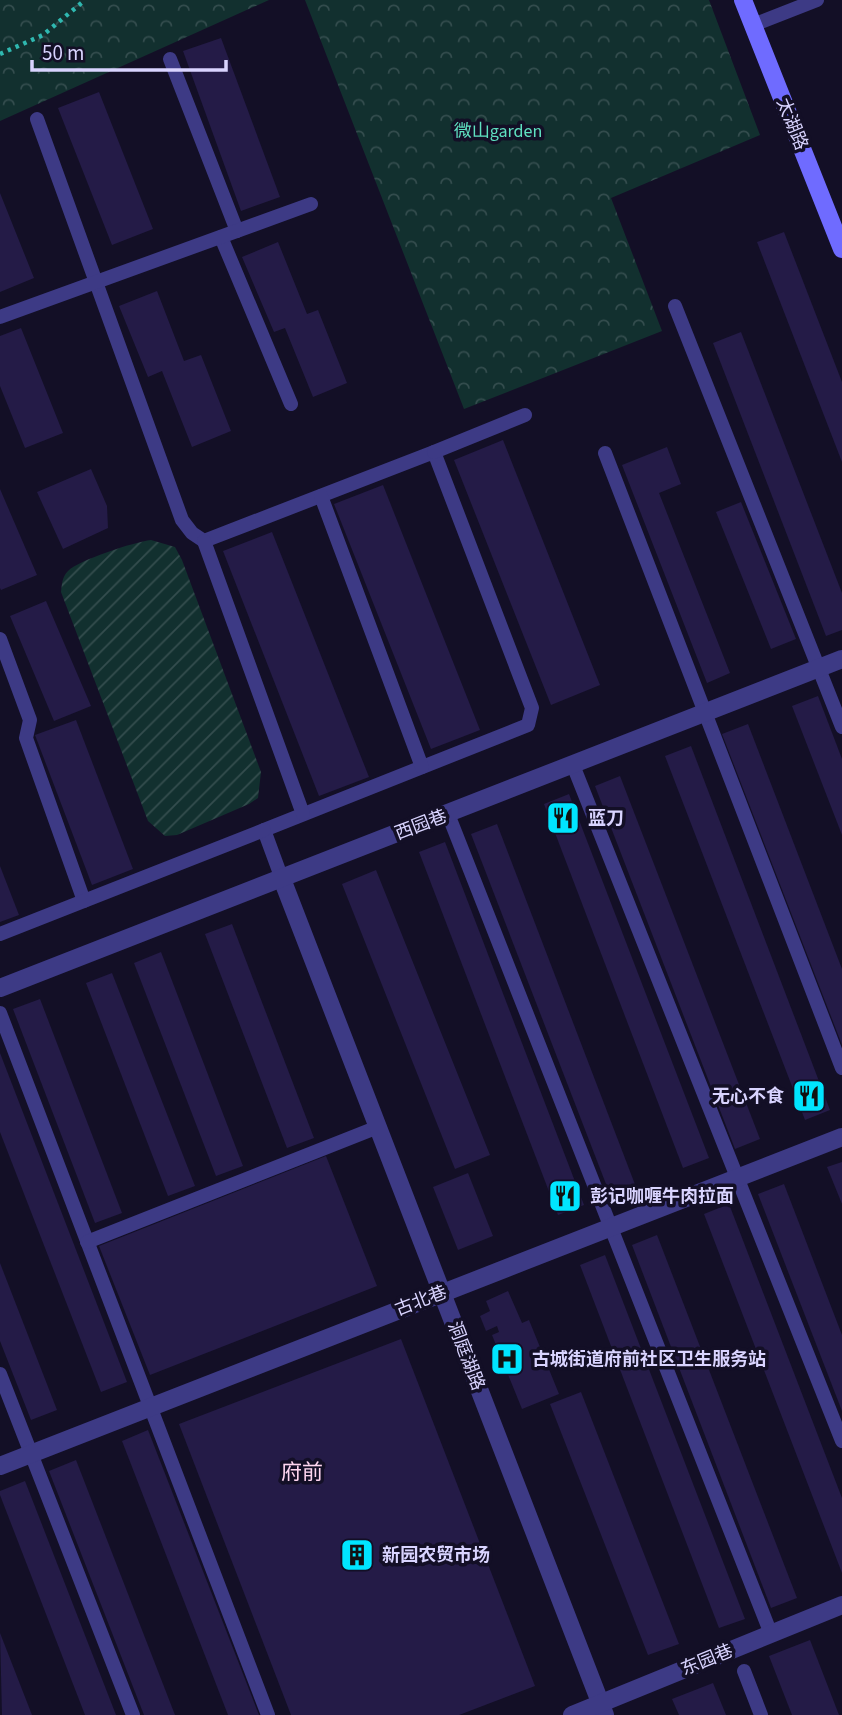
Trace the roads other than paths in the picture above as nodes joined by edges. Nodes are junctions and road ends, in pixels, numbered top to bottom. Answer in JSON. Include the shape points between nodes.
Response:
{"nodes":[{"id":1,"x":743,"y":0,"type":"edge"},
{"id":2,"x":817,"y":0,"type":"edge"},
{"id":3,"x":753,"y":25,"type":"junction"},
{"id":4,"x":170,"y":59,"type":"dead end"},
{"id":5,"x":37,"y":119,"type":"dead end"},
{"id":6,"x":311,"y":204,"type":"dead end"},
{"id":7,"x":237,"y":231,"type":"junction"},
{"id":8,"x":221,"y":237,"type":"junction"},
{"id":9,"x":841,"y":241,"type":"edge"},
{"id":10,"x":96,"y":282,"type":"junction"},
{"id":11,"x":675,"y":306,"type":"dead end"},
{"id":12,"x":0,"y":317,"type":"edge"},
{"id":13,"x":291,"y":404,"type":"dead end"},
{"id":14,"x":525,"y":415,"type":"dead end"},
{"id":15,"x":434,"y":452,"type":"junction"},
{"id":16,"x":605,"y":453,"type":"dead end"},
{"id":17,"x":321,"y":496,"type":"junction"},
{"id":18,"x":204,"y":541,"type":"junction"},
{"id":19,"x":0,"y":639,"type":"edge"},
{"id":20,"x":842,"y":659,"type":"edge"},
{"id":21,"x":818,"y":668,"type":"junction"},
{"id":22,"x":705,"y":713,"type":"junction"},
{"id":23,"x":842,"y":727,"type":"edge"},
{"id":24,"x":573,"y":765,"type":"junction"},
{"id":25,"x":422,"y":767,"type":"junction"},
{"id":26,"x":303,"y":814,"type":"junction"},
{"id":27,"x":448,"y":814,"type":"junction"},
{"id":28,"x":264,"y":830,"type":"junction"},
{"id":29,"x":282,"y":879,"type":"junction"},
{"id":30,"x":84,"y":901,"type":"junction"},
{"id":31,"x":0,"y":934,"type":"edge"},
{"id":32,"x":0,"y":988,"type":"edge"},
{"id":33,"x":0,"y":1013,"type":"edge"},
{"id":34,"x":842,"y":1068,"type":"edge"},
{"id":35,"x":378,"y":1127,"type":"junction"},
{"id":36,"x":842,"y":1137,"type":"edge"},
{"id":37,"x":736,"y":1178,"type":"junction"},
{"id":38,"x":610,"y":1227,"type":"junction"},
{"id":39,"x":87,"y":1242,"type":"junction"},
{"id":40,"x":442,"y":1293,"type":"junction"},
{"id":41,"x":0,"y":1374,"type":"edge"},
{"id":42,"x":150,"y":1407,"type":"junction"},
{"id":43,"x":842,"y":1441,"type":"edge"},
{"id":44,"x":31,"y":1453,"type":"junction"},
{"id":45,"x":0,"y":1466,"type":"edge"},
{"id":46,"x":842,"y":1605,"type":"edge"},
{"id":47,"x":771,"y":1634,"type":"junction"},
{"id":48,"x":744,"y":1671,"type":"dead end"},
{"id":49,"x":602,"y":1709,"type":"edge"},
{"id":50,"x":133,"y":1715,"type":"edge"},
{"id":51,"x":268,"y":1715,"type":"edge"},
{"id":52,"x":572,"y":1715,"type":"edge"},
{"id":53,"x":761,"y":1715,"type":"edge"}],
"edges":[{"from":1,"to":3,"type":"street","name":"太湖路"},
{"from":2,"to":3,"type":"lane"},
{"from":3,"to":9,"type":"street","name":"太湖路"},
{"from":4,"to":7,"type":"lane"},
{"from":5,"to":10,"type":"lane"},
{"from":6,"to":7,"type":"lane"},
{"from":7,"to":8,"type":"lane"},
{"from":8,"to":10,"type":"lane"},
{"from":8,"to":13,"type":"lane"},
{"from":10,"to":12,"type":"lane"},
{"from":10,"to":18,"type":"lane","via":[[182,520]]},
{"from":11,"to":21,"type":"lane"},
{"from":14,"to":15,"type":"lane"},
{"from":15,"to":17,"type":"lane"},
{"from":15,"to":25,"type":"lane","via":[[532,708],[528,725]]},
{"from":16,"to":22,"type":"lane"},
{"from":17,"to":18,"type":"lane"},
{"from":17,"to":25,"type":"lane"},
{"from":18,"to":26,"type":"lane"},
{"from":19,"to":30,"type":"lane","via":[[30,719],[26,738]]},
{"from":20,"to":21,"type":"street","name":"西园巷"},
{"from":21,"to":22,"type":"street","name":"西园巷"},
{"from":21,"to":23,"type":"lane"},
{"from":22,"to":24,"type":"street","name":"西园巷"},
{"from":22,"to":34,"type":"lane"},
{"from":24,"to":27,"type":"street","name":"西园巷"},
{"from":24,"to":37,"type":"lane"},
{"from":25,"to":26,"type":"lane"},
{"from":26,"to":28,"type":"lane"},
{"from":27,"to":29,"type":"street","name":"西园巷"},
{"from":27,"to":38,"type":"lane"},
{"from":28,"to":29,"type":"lane"},
{"from":28,"to":30,"type":"lane"},
{"from":29,"to":32,"type":"street","name":"西园巷"},
{"from":29,"to":35,"type":"street","name":"洞庭湖路"},
{"from":30,"to":31,"type":"lane"},
{"from":33,"to":39,"type":"lane"},
{"from":35,"to":39,"type":"lane"},
{"from":35,"to":40,"type":"street","name":"洞庭湖路"},
{"from":36,"to":37,"type":"street","name":"古北巷"},
{"from":37,"to":38,"type":"street","name":"古北巷"},
{"from":37,"to":43,"type":"lane"},
{"from":38,"to":40,"type":"street","name":"古北巷"},
{"from":38,"to":47,"type":"lane"},
{"from":39,"to":42,"type":"lane"},
{"from":40,"to":42,"type":"street","name":"古北巷"},
{"from":40,"to":49,"type":"street","name":"洞庭湖路"},
{"from":41,"to":44,"type":"lane"},
{"from":42,"to":44,"type":"street","name":"古北巷"},
{"from":42,"to":51,"type":"lane"},
{"from":44,"to":45,"type":"street","name":"古北巷"},
{"from":44,"to":50,"type":"lane"},
{"from":46,"to":47,"type":"street","name":"东园巷"},
{"from":47,"to":49,"type":"street","name":"东园巷"},
{"from":48,"to":53,"type":"lane"},
{"from":49,"to":52,"type":"street","name":"东园巷"}]}
